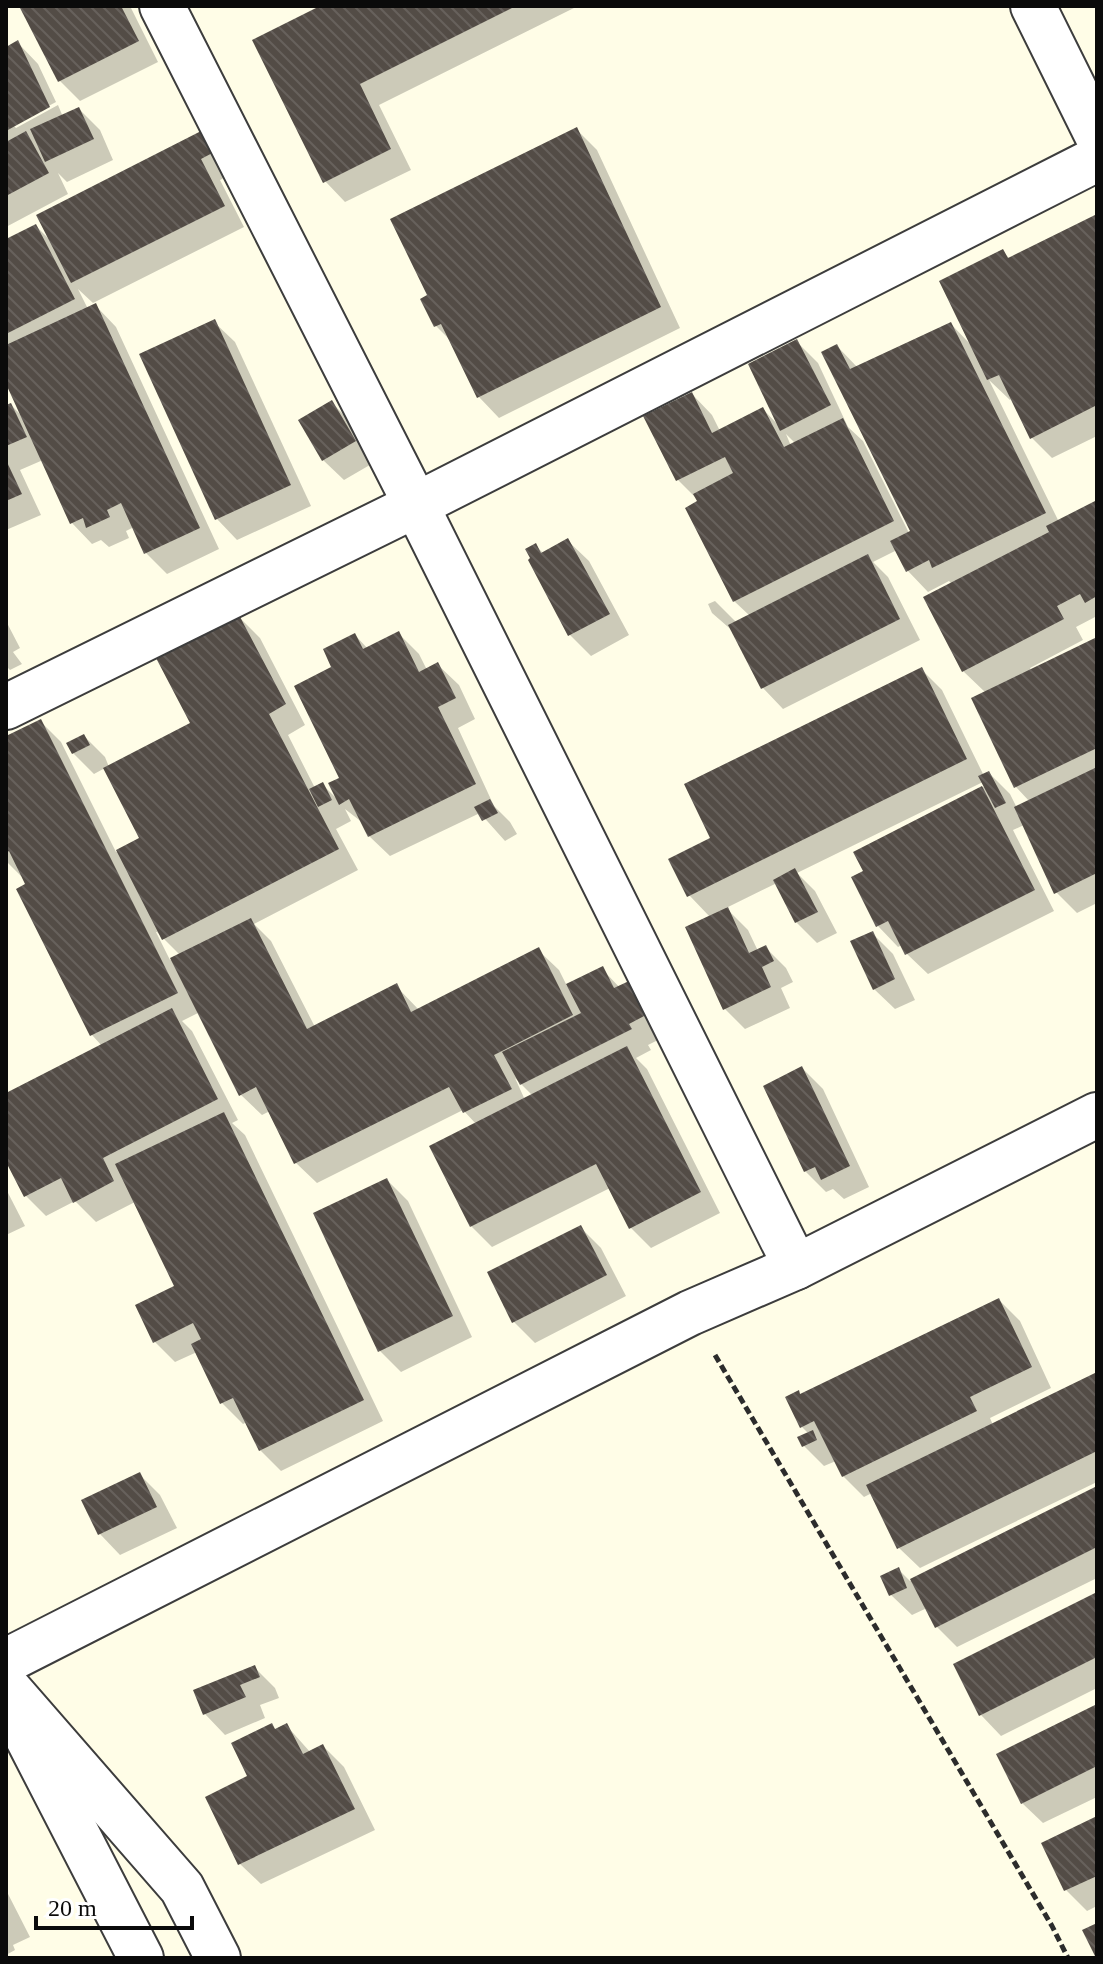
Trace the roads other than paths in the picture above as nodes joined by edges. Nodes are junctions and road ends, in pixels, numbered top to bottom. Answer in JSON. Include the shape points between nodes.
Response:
{"nodes":[{"id":1,"x":162,"y":6,"type":"edge"},
{"id":2,"x":1033,"y":6,"type":"edge"},
{"id":3,"x":1097,"y":135,"type":"edge"},
{"id":4,"x":1097,"y":159,"type":"edge"},
{"id":5,"x":416,"y":505,"type":"junction"},
{"id":6,"x":6,"y":707,"type":"edge"},
{"id":7,"x":1097,"y":1115,"type":"edge"},
{"id":8,"x":796,"y":1267,"type":"junction"},
{"id":9,"x":6,"y":1661,"type":"edge"},
{"id":10,"x":6,"y":1686,"type":"edge"},
{"id":11,"x":6,"y":1697,"type":"edge"},
{"id":12,"x":210,"y":1943,"type":"edge"},
{"id":13,"x":141,"y":1958,"type":"edge"}],
"edges":[{"from":1,"to":5,"type":"street"},
{"from":2,"to":3,"type":"street"},
{"from":4,"to":5,"type":"street"},
{"from":5,"to":6,"type":"street"},
{"from":5,"to":8,"type":"street"},
{"from":7,"to":8,"type":"street"},
{"from":8,"to":9,"type":"street","via":[[690,1313]]},
{"from":10,"to":12,"type":"street","via":[[182,1888]]},
{"from":11,"to":13,"type":"street"},
{"from":12,"to":13,"type":"street"}]}
